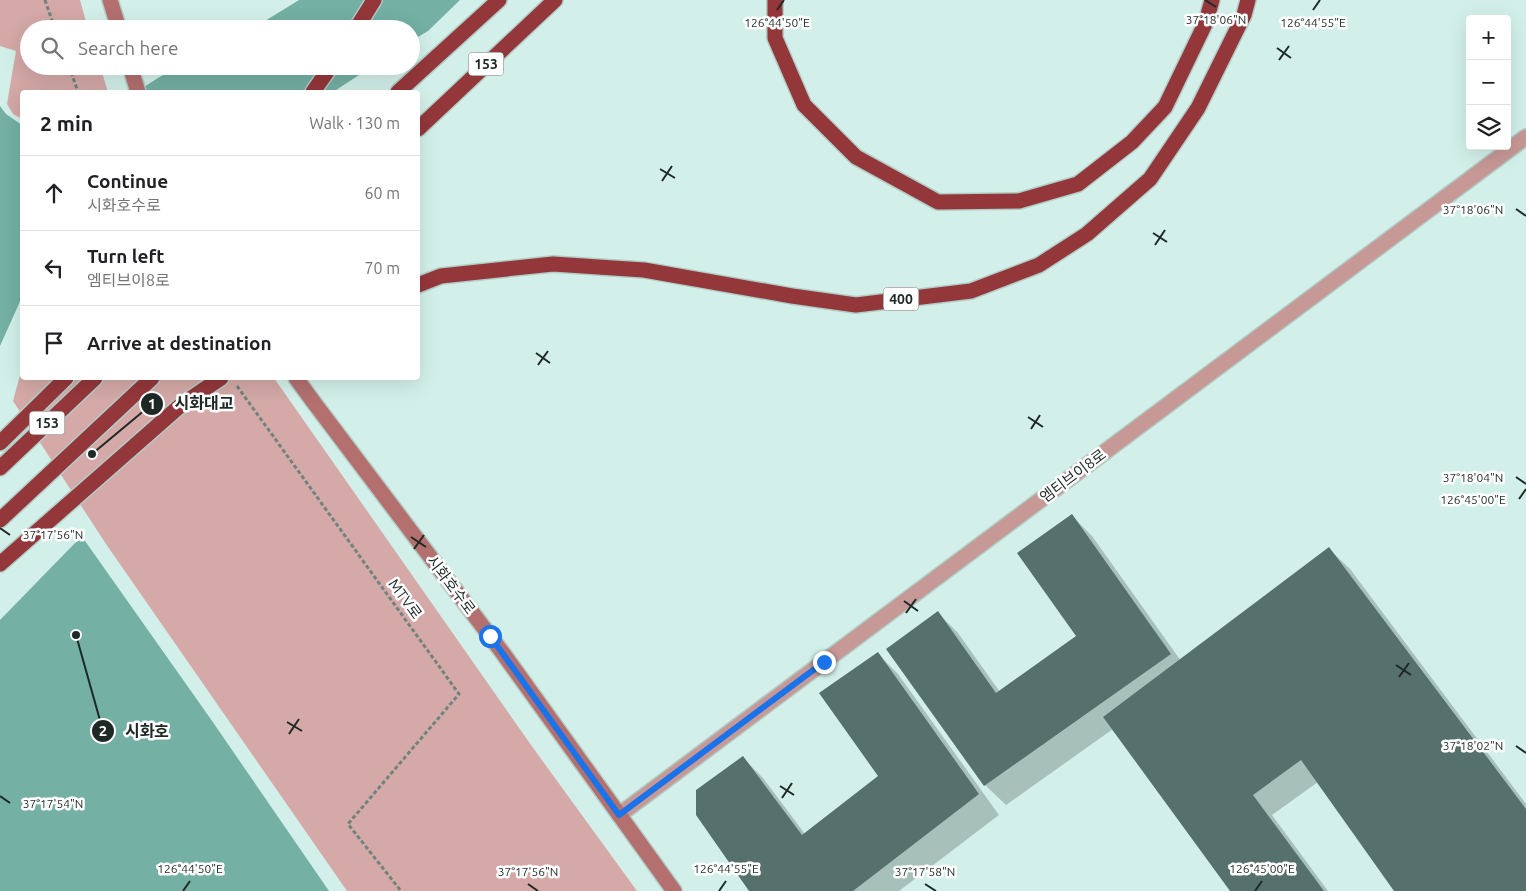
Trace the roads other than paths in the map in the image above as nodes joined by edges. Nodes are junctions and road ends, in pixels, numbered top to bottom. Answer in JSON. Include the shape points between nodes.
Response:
{"nodes":[{"id":1,"x":110,"y":0,"type":"edge"},
{"id":2,"x":374,"y":0,"type":"edge"},
{"id":3,"x":499,"y":0,"type":"edge"},
{"id":4,"x":555,"y":0,"type":"edge"},
{"id":5,"x":775,"y":0,"type":"edge"},
{"id":6,"x":1212,"y":0,"type":"edge"},
{"id":7,"x":1248,"y":0,"type":"edge"},
{"id":8,"x":116,"y":20,"type":"edge"},
{"id":9,"x":362,"y":20,"type":"edge"},
{"id":10,"x":420,"y":72,"type":"edge"},
{"id":11,"x":133,"y":75,"type":"edge"},
{"id":12,"x":325,"y":75,"type":"edge"},
{"id":13,"x":417,"y":75,"type":"edge"},
{"id":14,"x":137,"y":90,"type":"edge"},
{"id":15,"x":314,"y":90,"type":"edge"},
{"id":16,"x":400,"y":90,"type":"edge"},
{"id":17,"x":420,"y":127,"type":"edge"},
{"id":18,"x":1526,"y":136,"type":"edge"},
{"id":19,"x":420,"y":284,"type":"edge"},
{"id":20,"x":64,"y":380,"type":"edge"},
{"id":21,"x":92,"y":380,"type":"edge"},
{"id":22,"x":150,"y":380,"type":"edge"},
{"id":23,"x":218,"y":380,"type":"edge"},
{"id":24,"x":297,"y":380,"type":"edge"},
{"id":25,"x":0,"y":443,"type":"edge"},
{"id":26,"x":0,"y":468,"type":"edge"},
{"id":27,"x":0,"y":520,"type":"edge"},
{"id":28,"x":0,"y":564,"type":"edge"},
{"id":29,"x":619,"y":815,"type":"junction"},
{"id":30,"x":674,"y":891,"type":"edge"}],
"edges":[{"from":1,"to":8,"type":"main road"},
{"from":2,"to":9,"type":"highway"},
{"from":3,"to":10,"type":"highway","number":"153"},
{"from":4,"to":17,"type":"highway","number":"153"},
{"from":5,"to":6,"type":"highway","via":[[775,38],[804,105],[856,157],[938,202],[947,202],[1019,201],[1078,184],[1132,142],[1164,107],[1206,22]]},
{"from":7,"to":19,"type":"highway","number":"400","via":[[1244,15],[1198,108],[1150,179],[1087,234],[1047,260],[971,291],[856,305],[644,270],[553,264],[441,276]]},
{"from":11,"to":14,"type":"main road"},
{"from":12,"to":15,"type":"highway"},
{"from":13,"to":16,"type":"highway","number":"153"},
{"from":18,"to":29,"type":"street","name":"엠티브이8로"},
{"from":20,"to":25,"type":"highway"},
{"from":21,"to":26,"type":"highway","number":"153"},
{"from":22,"to":27,"type":"highway","number":"153"},
{"from":23,"to":28,"type":"highway","via":[[181,405]]},
{"from":24,"to":29,"type":"main road","name":"시화호수로","via":[[502,652]]},
{"from":29,"to":30,"type":"main road","name":"시화호수로"}]}
